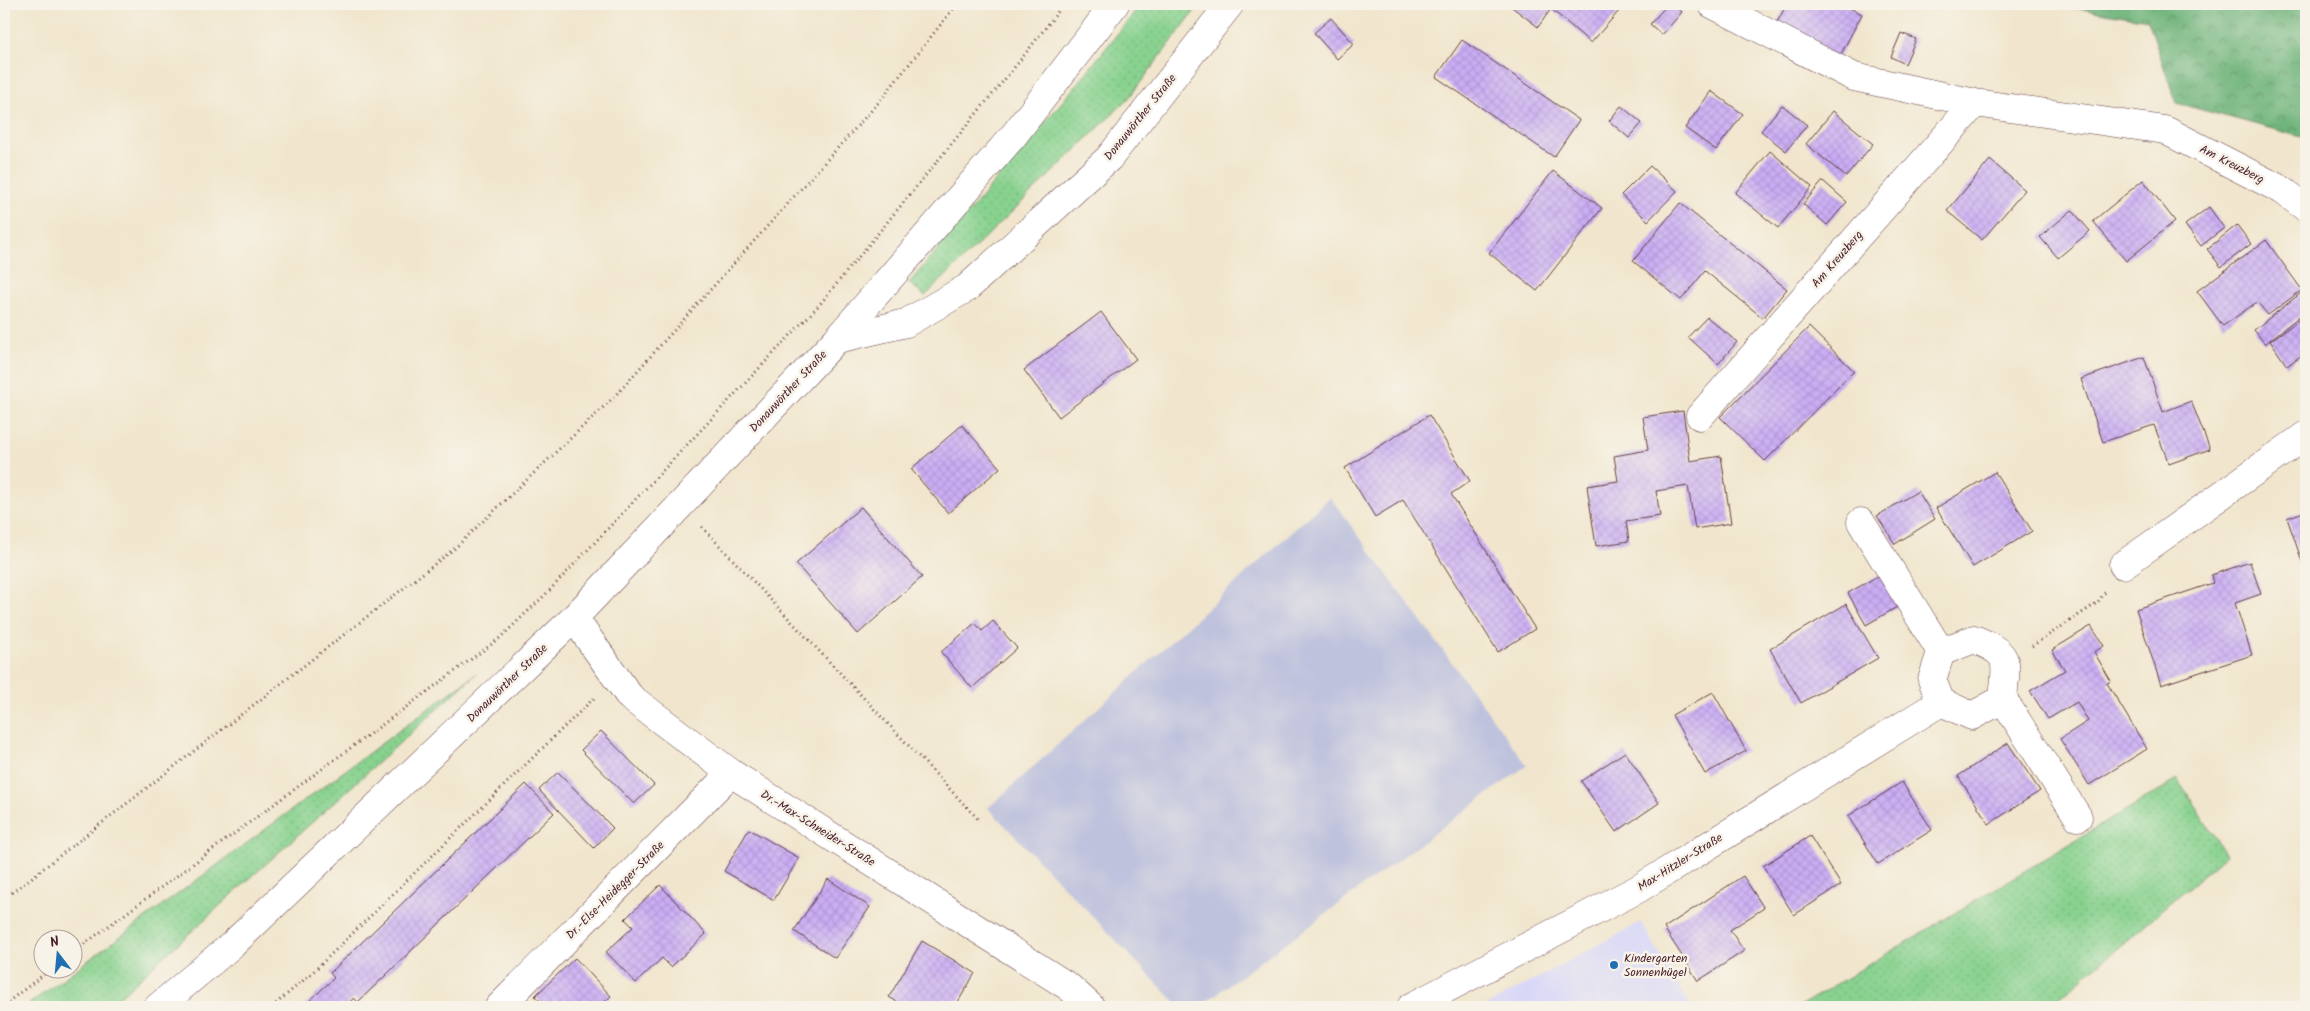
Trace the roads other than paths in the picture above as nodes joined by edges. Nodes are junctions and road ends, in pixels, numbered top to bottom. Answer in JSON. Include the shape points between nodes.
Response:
{"nodes":[{"id":1,"x":1115,"y":4,"type":"edge"},
{"id":2,"x":1230,"y":4,"type":"edge"},
{"id":3,"x":1712,"y":4,"type":"edge"},
{"id":4,"x":1975,"y":103,"type":"junction"},
{"id":5,"x":2306,"y":208,"type":"edge"},
{"id":6,"x":837,"y":338,"type":"junction"},
{"id":7,"x":1700,"y":416,"type":"dead end"},
{"id":8,"x":2306,"y":435,"type":"edge"},
{"id":9,"x":1861,"y":522,"type":"dead end"},
{"id":10,"x":2123,"y":565,"type":"road end"},
{"id":11,"x":574,"y":618,"type":"junction"},
{"id":12,"x":1941,"y":652,"type":"junction"},
{"id":13,"x":2003,"y":699,"type":"junction"},
{"id":14,"x":1940,"y":702,"type":"junction"},
{"id":15,"x":731,"y":773,"type":"junction"},
{"id":16,"x":2078,"y":817,"type":"dead end"},
{"id":17,"x":158,"y":1007,"type":"edge"},
{"id":18,"x":499,"y":1007,"type":"edge"},
{"id":19,"x":1091,"y":1007,"type":"edge"},
{"id":20,"x":1411,"y":1007,"type":"edge"}],
"edges":[{"from":1,"to":6,"type":"street","name":"Donauwörther Straße","via":[[1014,135]]},
{"from":2,"to":6,"type":"street","name":"Donauwörther Straße","via":[[1109,158],[967,288],[906,323]]},
{"from":3,"to":4,"type":"street","name":"Am Kreuzberg","via":[[1854,77]]},
{"from":4,"to":5,"type":"street","name":"Am Kreuzberg","via":[[2165,130],[2282,190]]},
{"from":4,"to":7,"type":"street","name":"Am Kreuzberg"},
{"from":6,"to":11,"type":"street","name":"Donauwörther Straße"},
{"from":8,"to":10,"type":"street"},
{"from":9,"to":12,"type":"street"},
{"from":11,"to":15,"type":"street","name":"Dr.-Max-Schneider-Straße","via":[[630,697]]},
{"from":11,"to":17,"type":"street","name":"Donauwörther Straße","via":[[241,936]]},
{"from":12,"to":13,"type":"street","via":[[1974,639],[1996,648],[2006,663]]},
{"from":12,"to":14,"type":"street","via":[[1932,680]]},
{"from":13,"to":14,"type":"street","via":[[1972,716]]},
{"from":13,"to":16,"type":"street"},
{"from":14,"to":20,"type":"street","name":"Max-Hitzler-Straße","via":[[1638,889]]},
{"from":15,"to":18,"type":"street","name":"Dr.-Else-Heidegger-Straße"},
{"from":15,"to":19,"type":"street","name":"Dr.-Max-Schneider-Straße","via":[[1069,986]]}]}
